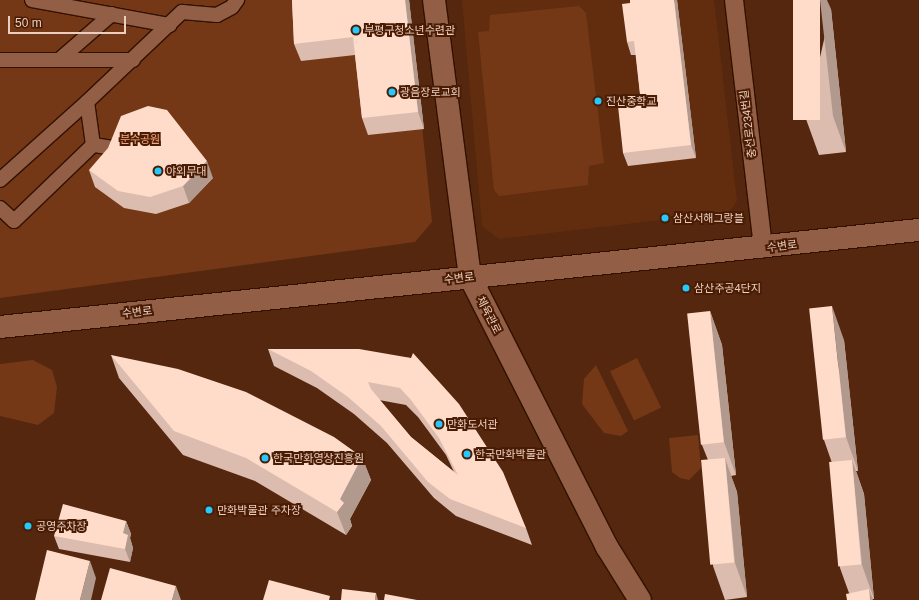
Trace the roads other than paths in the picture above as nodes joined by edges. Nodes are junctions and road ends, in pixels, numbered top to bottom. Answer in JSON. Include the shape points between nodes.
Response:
{"nodes":[{"id":1,"x":32,"y":0,"type":"edge"},
{"id":2,"x":237,"y":0,"type":"edge"},
{"id":3,"x":434,"y":0,"type":"edge"},
{"id":4,"x":734,"y":0,"type":"edge"},
{"id":5,"x":112,"y":14,"type":"junction"},
{"id":6,"x":170,"y":25,"type":"junction"},
{"id":7,"x":0,"y":60,"type":"edge"},
{"id":8,"x":59,"y":60,"type":"junction"},
{"id":9,"x":133,"y":60,"type":"junction"},
{"id":10,"x":88,"y":102,"type":"junction"},
{"id":11,"x":93,"y":145,"type":"junction"},
{"id":12,"x":118,"y":149,"type":"edge"},
{"id":13,"x":0,"y":180,"type":"edge"},
{"id":14,"x":0,"y":208,"type":"edge"},
{"id":15,"x":919,"y":230,"type":"edge"},
{"id":16,"x":763,"y":248,"type":"junction"},
{"id":17,"x":470,"y":277,"type":"junction"},
{"id":18,"x":0,"y":327,"type":"edge"},
{"id":19,"x":640,"y":600,"type":"edge"}],
"edges":[{"from":1,"to":5,"type":"street"},
{"from":2,"to":6,"type":"street","via":[[232,7],[217,15],[182,12]]},
{"from":3,"to":17,"type":"main road","name":"체육관로","via":[[459,215]]},
{"from":4,"to":16,"type":"street","name":"충선로234번길"},
{"from":5,"to":6,"type":"street"},
{"from":5,"to":8,"type":"street"},
{"from":6,"to":9,"type":"street"},
{"from":7,"to":8,"type":"street"},
{"from":8,"to":9,"type":"street"},
{"from":9,"to":10,"type":"street"},
{"from":10,"to":11,"type":"street"},
{"from":10,"to":13,"type":"street"},
{"from":11,"to":12,"type":"street"},
{"from":11,"to":14,"type":"street","via":[[14,221]]},
{"from":15,"to":16,"type":"main road","name":"수변로"},
{"from":16,"to":17,"type":"main road","name":"수변로"},
{"from":17,"to":18,"type":"main road","name":"수변로"},
{"from":17,"to":19,"type":"main road","name":"체육관로","via":[[607,547]]}]}
